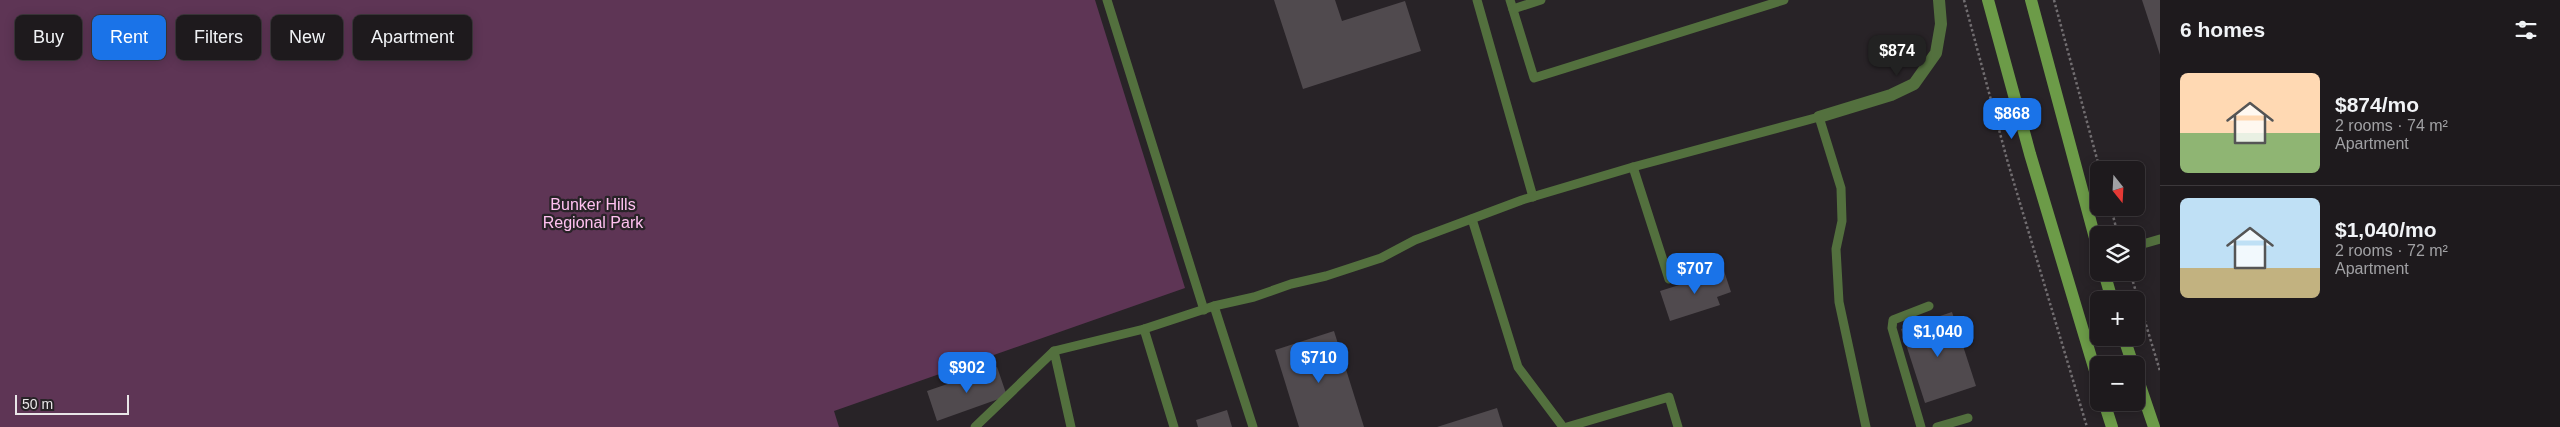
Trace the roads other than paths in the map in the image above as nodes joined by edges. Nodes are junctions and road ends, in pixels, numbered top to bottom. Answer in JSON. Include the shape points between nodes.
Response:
{"nodes":[{"id":1,"x":1108,"y":0,"type":"edge"},
{"id":2,"x":1477,"y":0,"type":"edge"},
{"id":3,"x":1541,"y":0,"type":"edge"},
{"id":4,"x":1784,"y":0,"type":"edge"},
{"id":5,"x":1939,"y":0,"type":"edge"},
{"id":6,"x":1988,"y":0,"type":"edge"},
{"id":7,"x":2031,"y":0,"type":"edge"},
{"id":8,"x":1512,"y":5,"type":"edge"},
{"id":9,"x":1820,"y":117,"type":"junction"},
{"id":10,"x":1633,"y":167,"type":"junction"},
{"id":11,"x":1533,"y":197,"type":"junction"},
{"id":12,"x":1472,"y":219,"type":"junction"},
{"id":13,"x":2092,"y":226,"type":"edge"},
{"id":14,"x":2160,"y":239,"type":"edge"},
{"id":15,"x":2145,"y":243,"type":"edge"},
{"id":16,"x":1669,"y":279,"type":"dead end"},
{"id":17,"x":1214,"y":306,"type":"junction"},
{"id":18,"x":1929,"y":306,"type":"dead end"},
{"id":19,"x":1204,"y":310,"type":"junction"},
{"id":20,"x":1144,"y":329,"type":"junction"},
{"id":21,"x":1054,"y":352,"type":"junction"},
{"id":22,"x":2091,"y":356,"type":"edge"},
{"id":23,"x":2145,"y":400,"type":"edge"},
{"id":24,"x":2107,"y":411,"type":"edge"},
{"id":25,"x":1968,"y":418,"type":"dead end"},
{"id":26,"x":975,"y":427,"type":"edge"},
{"id":27,"x":1070,"y":427,"type":"edge"},
{"id":28,"x":1174,"y":427,"type":"edge"},
{"id":29,"x":1253,"y":427,"type":"edge"},
{"id":30,"x":1563,"y":427,"type":"edge"},
{"id":31,"x":1567,"y":427,"type":"edge"},
{"id":32,"x":1678,"y":427,"type":"edge"},
{"id":33,"x":1866,"y":427,"type":"edge"},
{"id":34,"x":1922,"y":427,"type":"edge"},
{"id":35,"x":1937,"y":427,"type":"edge"},
{"id":36,"x":2112,"y":427,"type":"edge"},
{"id":37,"x":2154,"y":427,"type":"edge"}],
"edges":[{"from":1,"to":19,"type":"lane"},
{"from":2,"to":11,"type":"lane"},
{"from":3,"to":8,"type":"lane"},
{"from":4,"to":8,"type":"lane","via":[[1534,78]]},
{"from":5,"to":9,"type":"street","via":[[1941,24],[1936,53],[1914,84],[1892,95]]},
{"from":6,"to":22,"type":"main road"},
{"from":7,"to":13,"type":"main road"},
{"from":9,"to":10,"type":"lane"},
{"from":9,"to":33,"type":"lane","via":[[1841,188],[1842,220],[1836,249],[1839,302]]},
{"from":10,"to":11,"type":"lane"},
{"from":10,"to":16,"type":"lane"},
{"from":11,"to":12,"type":"lane"},
{"from":12,"to":17,"type":"lane","via":[[1415,240],[1381,258]]},
{"from":12,"to":30,"type":"lane","via":[[1518,367]]},
{"from":14,"to":15,"type":"lane"},
{"from":17,"to":19,"type":"lane"},
{"from":17,"to":29,"type":"lane"},
{"from":18,"to":34,"type":"lane","via":[[1897,317],[1892,328]]},
{"from":19,"to":20,"type":"lane"},
{"from":20,"to":21,"type":"lane"},
{"from":20,"to":28,"type":"lane"},
{"from":21,"to":26,"type":"lane"},
{"from":21,"to":27,"type":"lane"},
{"from":23,"to":37,"type":"main road"},
{"from":24,"to":36,"type":"main road"},
{"from":25,"to":35,"type":"lane"},
{"from":31,"to":32,"type":"lane","via":[[1668,398]]}]}
